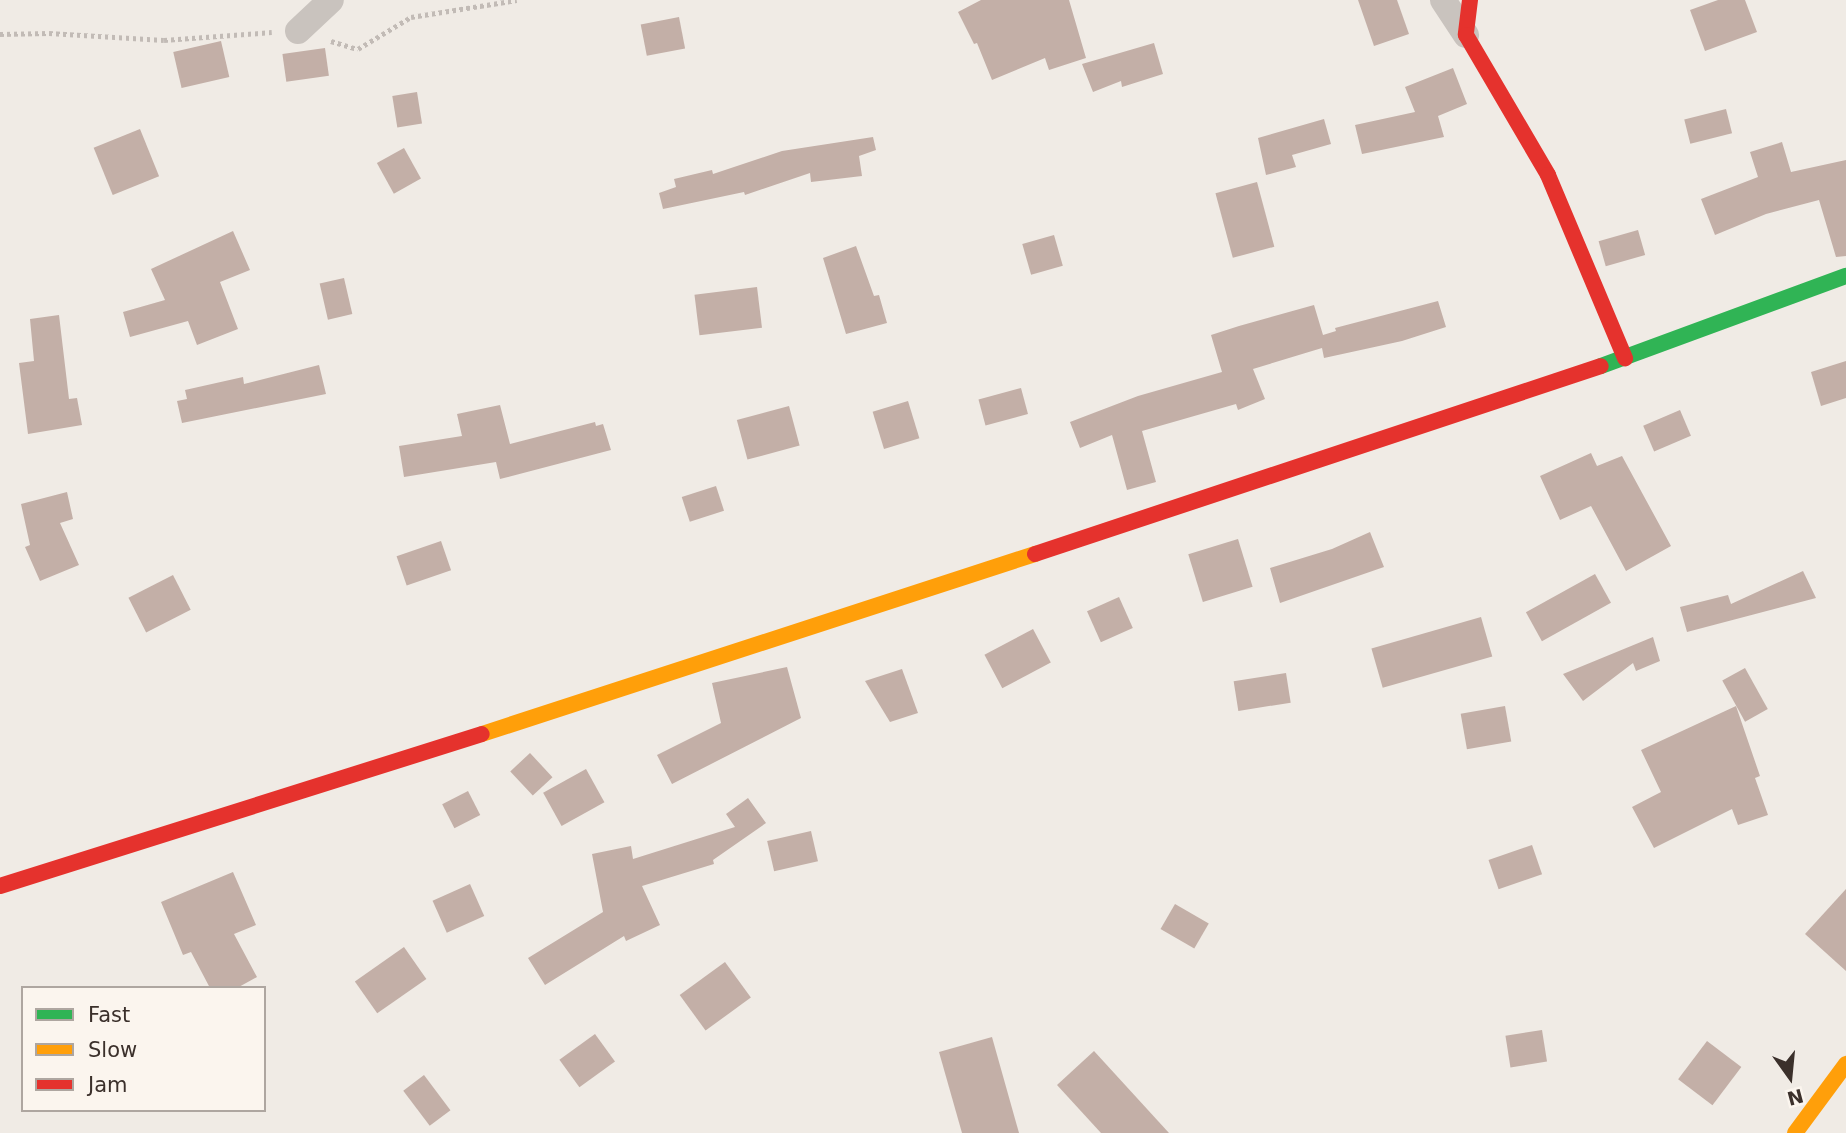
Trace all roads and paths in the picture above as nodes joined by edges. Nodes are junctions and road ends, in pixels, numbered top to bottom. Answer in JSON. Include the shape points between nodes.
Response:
{"nodes":[{"id":1,"x":331,"y":0,"type":"edge"},
{"id":2,"x":517,"y":0,"type":"edge"},
{"id":3,"x":1443,"y":0,"type":"edge"},
{"id":4,"x":1470,"y":0,"type":"edge"},
{"id":5,"x":298,"y":31,"type":"junction"},
{"id":6,"x":0,"y":34,"type":"edge"},
{"id":7,"x":1466,"y":35,"type":"junction"},
{"id":8,"x":1846,"y":276,"type":"edge"},
{"id":9,"x":1625,"y":358,"type":"junction"},
{"id":10,"x":0,"y":886,"type":"edge"},
{"id":11,"x":1846,"y":1064,"type":"edge"},
{"id":12,"x":1795,"y":1133,"type":"edge"}],
"edges":[{"from":1,"to":5,"type":"street"},
{"from":2,"to":5,"type":"path","via":[[411,17],[358,48]]},
{"from":3,"to":7,"type":"street"},
{"from":4,"to":7,"type":"street"},
{"from":5,"to":6,"type":"path","via":[[164,40]]},
{"from":7,"to":9,"type":"street","via":[[1548,175]]},
{"from":8,"to":9,"type":"street"},
{"from":9,"to":10,"type":"street","via":[[664,677]]},
{"from":11,"to":12,"type":"street"}]}
